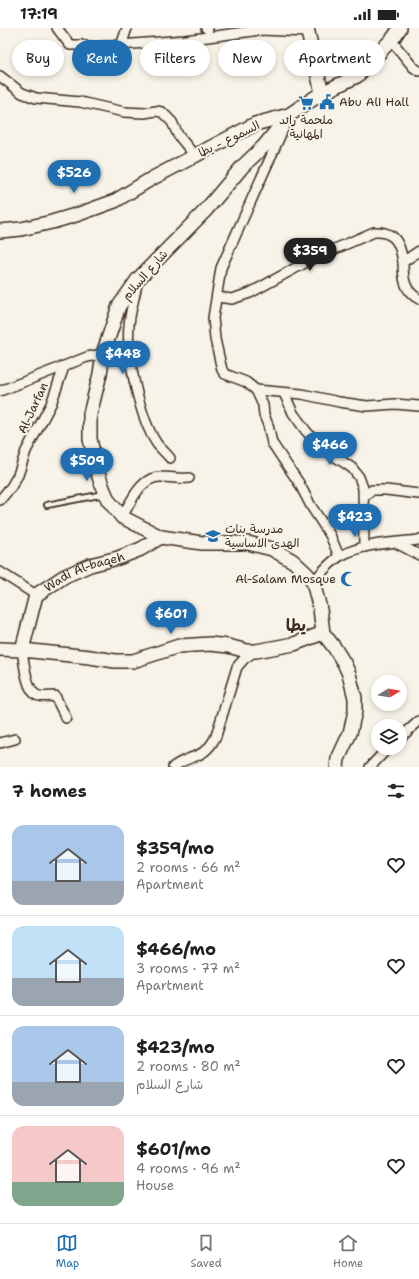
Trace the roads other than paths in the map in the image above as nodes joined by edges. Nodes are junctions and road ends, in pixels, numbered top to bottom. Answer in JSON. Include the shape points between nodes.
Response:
{"nodes":[{"id":1,"x":57,"y":28,"type":"edge"},
{"id":2,"x":127,"y":28,"type":"edge"},
{"id":3,"x":400,"y":28,"type":"edge"},
{"id":4,"x":307,"y":30,"type":"edge"},
{"id":5,"x":207,"y":31,"type":"edge"},
{"id":6,"x":123,"y":40,"type":"edge"},
{"id":7,"x":391,"y":40,"type":"junction"},
{"id":8,"x":132,"y":44,"type":"edge"},
{"id":9,"x":72,"y":45,"type":"edge"},
{"id":10,"x":419,"y":71,"type":"edge"},
{"id":11,"x":0,"y":76,"type":"edge"},
{"id":12,"x":322,"y":93,"type":"junction"},
{"id":13,"x":289,"y":115,"type":"junction"},
{"id":14,"x":195,"y":156,"type":"junction"},
{"id":15,"x":151,"y":179,"type":"junction"},
{"id":16,"x":0,"y":224,"type":"edge"},
{"id":17,"x":0,"y":231,"type":"edge"},
{"id":18,"x":419,"y":251,"type":"edge"},
{"id":19,"x":403,"y":262,"type":"junction"},
{"id":20,"x":138,"y":279,"type":"junction"},
{"id":21,"x":217,"y":297,"type":"junction"},
{"id":22,"x":419,"y":299,"type":"edge"},
{"id":23,"x":103,"y":354,"type":"junction"},
{"id":24,"x":64,"y":367,"type":"junction"},
{"id":25,"x":256,"y":390,"type":"junction"},
{"id":26,"x":0,"y":391,"type":"edge"},
{"id":27,"x":284,"y":393,"type":"junction"},
{"id":28,"x":419,"y":406,"type":"edge"},
{"id":29,"x":170,"y":458,"type":"dead end"},
{"id":30,"x":189,"y":478,"type":"dead end"},
{"id":31,"x":105,"y":494,"type":"junction"},
{"id":32,"x":419,"y":494,"type":"edge"},
{"id":33,"x":364,"y":497,"type":"junction"},
{"id":34,"x":0,"y":500,"type":"edge"},
{"id":35,"x":47,"y":505,"type":"dead end"},
{"id":36,"x":122,"y":517,"type":"junction"},
{"id":37,"x":161,"y":537,"type":"junction"},
{"id":38,"x":419,"y":540,"type":"edge"},
{"id":39,"x":396,"y":542,"type":"junction"},
{"id":40,"x":364,"y":546,"type":"junction"},
{"id":41,"x":419,"y":555,"type":"edge"},
{"id":42,"x":339,"y":556,"type":"junction"},
{"id":43,"x":0,"y":572,"type":"edge"},
{"id":44,"x":313,"y":582,"type":"junction"},
{"id":45,"x":36,"y":595,"type":"junction"},
{"id":46,"x":323,"y":633,"type":"junction"},
{"id":47,"x":0,"y":649,"type":"edge"},
{"id":48,"x":22,"y":650,"type":"junction"},
{"id":49,"x":256,"y":651,"type":"junction"},
{"id":50,"x":66,"y":718,"type":"dead end"},
{"id":51,"x":419,"y":721,"type":"edge"},
{"id":52,"x":407,"y":732,"type":"edge"},
{"id":53,"x":15,"y":739,"type":"dead end"},
{"id":54,"x":0,"y":743,"type":"edge"},
{"id":55,"x":381,"y":755,"type":"edge"},
{"id":56,"x":174,"y":767,"type":"edge"},
{"id":57,"x":337,"y":767,"type":"edge"},
{"id":58,"x":370,"y":767,"type":"edge"}],
"edges":[{"from":1,"to":9,"type":"street"},
{"from":2,"to":6,"type":"street"},
{"from":3,"to":7,"type":"main road","name":"السموع - يطا"},
{"from":4,"to":5,"type":"street"},
{"from":4,"to":12,"type":"main road"},
{"from":5,"to":8,"type":"street"},
{"from":7,"to":10,"type":"street"},
{"from":7,"to":12,"type":"main road","name":"السموع - يطا","via":[[357,76]]},
{"from":11,"to":14,"type":"street","via":[[22,93],[36,98],[80,102],[124,112],[162,112]]},
{"from":12,"to":13,"type":"main road","name":"السموع - يطا"},
{"from":13,"to":14,"type":"main road","name":"السموع - يطا","via":[[255,124]]},
{"from":13,"to":20,"type":"main road","name":"شارع السلام","via":[[205,212]]},
{"from":13,"to":21,"type":"street","via":[[221,268]]},
{"from":14,"to":15,"type":"main road","name":"السموع - يطا"},
{"from":15,"to":16,"type":"main road","name":"السموع - يطا","via":[[61,212]]},
{"from":15,"to":17,"type":"main road","name":"السموع - يطا","via":[[115,201],[79,214],[21,229]]},
{"from":18,"to":19,"type":"street"},
{"from":19,"to":21,"type":"street","via":[[397,242],[390,235],[374,232],[312,259],[250,293],[232,299]]},
{"from":19,"to":22,"type":"street","via":[[406,285],[411,294]]},
{"from":20,"to":23,"type":"main road","name":"شارع السلام","via":[[119,306]]},
{"from":20,"to":29,"type":"street","via":[[129,325],[129,355],[147,424],[157,444]]},
{"from":21,"to":25,"type":"street","via":[[213,318],[222,370]]},
{"from":23,"to":24,"type":"street","via":[[87,357]]},
{"from":23,"to":31,"type":"main road","name":"شارع السلام","via":[[90,414],[90,439]]},
{"from":24,"to":26,"type":"street"},
{"from":24,"to":34,"type":"street","name":"Al-Jarfan","via":[[51,404],[26,450],[18,475]]},
{"from":25,"to":27,"type":"street"},
{"from":25,"to":42,"type":"street","via":[[263,405],[272,443],[330,535]]},
{"from":27,"to":28,"type":"street","via":[[368,406]]},
{"from":27,"to":33,"type":"street","via":[[293,413],[310,435],[356,472],[362,482]]},
{"from":30,"to":36,"type":"street","via":[[160,476],[150,479],[138,491]]},
{"from":31,"to":35,"type":"lane"},
{"from":31,"to":36,"type":"main road","name":"شارع السلام"},
{"from":32,"to":33,"type":"street","via":[[372,490]]},
{"from":33,"to":40,"type":"street"},
{"from":36,"to":37,"type":"main road","name":"شارع السلام"},
{"from":37,"to":44,"type":"main road","name":"شارع السلام","via":[[202,543],[248,543],[272,549],[293,561]]},
{"from":37,"to":45,"type":"main road","name":"Wadi Al-baqeh","via":[[118,558],[90,564],[65,576]]},
{"from":38,"to":39,"type":"street"},
{"from":39,"to":40,"type":"street"},
{"from":39,"to":41,"type":"street"},
{"from":40,"to":42,"type":"street"},
{"from":42,"to":44,"type":"street"},
{"from":43,"to":45,"type":"street"},
{"from":44,"to":46,"type":"main road","name":"شارع السلام"},
{"from":45,"to":48,"type":"main road","name":"Wadi Al-baqeh"},
{"from":46,"to":49,"type":"main road","via":[[294,644]]},
{"from":46,"to":57,"type":"main road","name":"شارع السلام","via":[[344,663],[355,698],[350,733]]},
{"from":47,"to":48,"type":"main road"},
{"from":48,"to":49,"type":"main road","via":[[124,662],[136,661],[179,646],[219,645]]},
{"from":48,"to":50,"type":"street","via":[[26,677],[33,693],[38,696],[55,696]]},
{"from":49,"to":56,"type":"street","via":[[244,659],[234,672],[216,736],[210,746],[197,757]]},
{"from":51,"to":52,"type":"street"},
{"from":53,"to":54,"type":"street"},
{"from":55,"to":58,"type":"street"}]}
